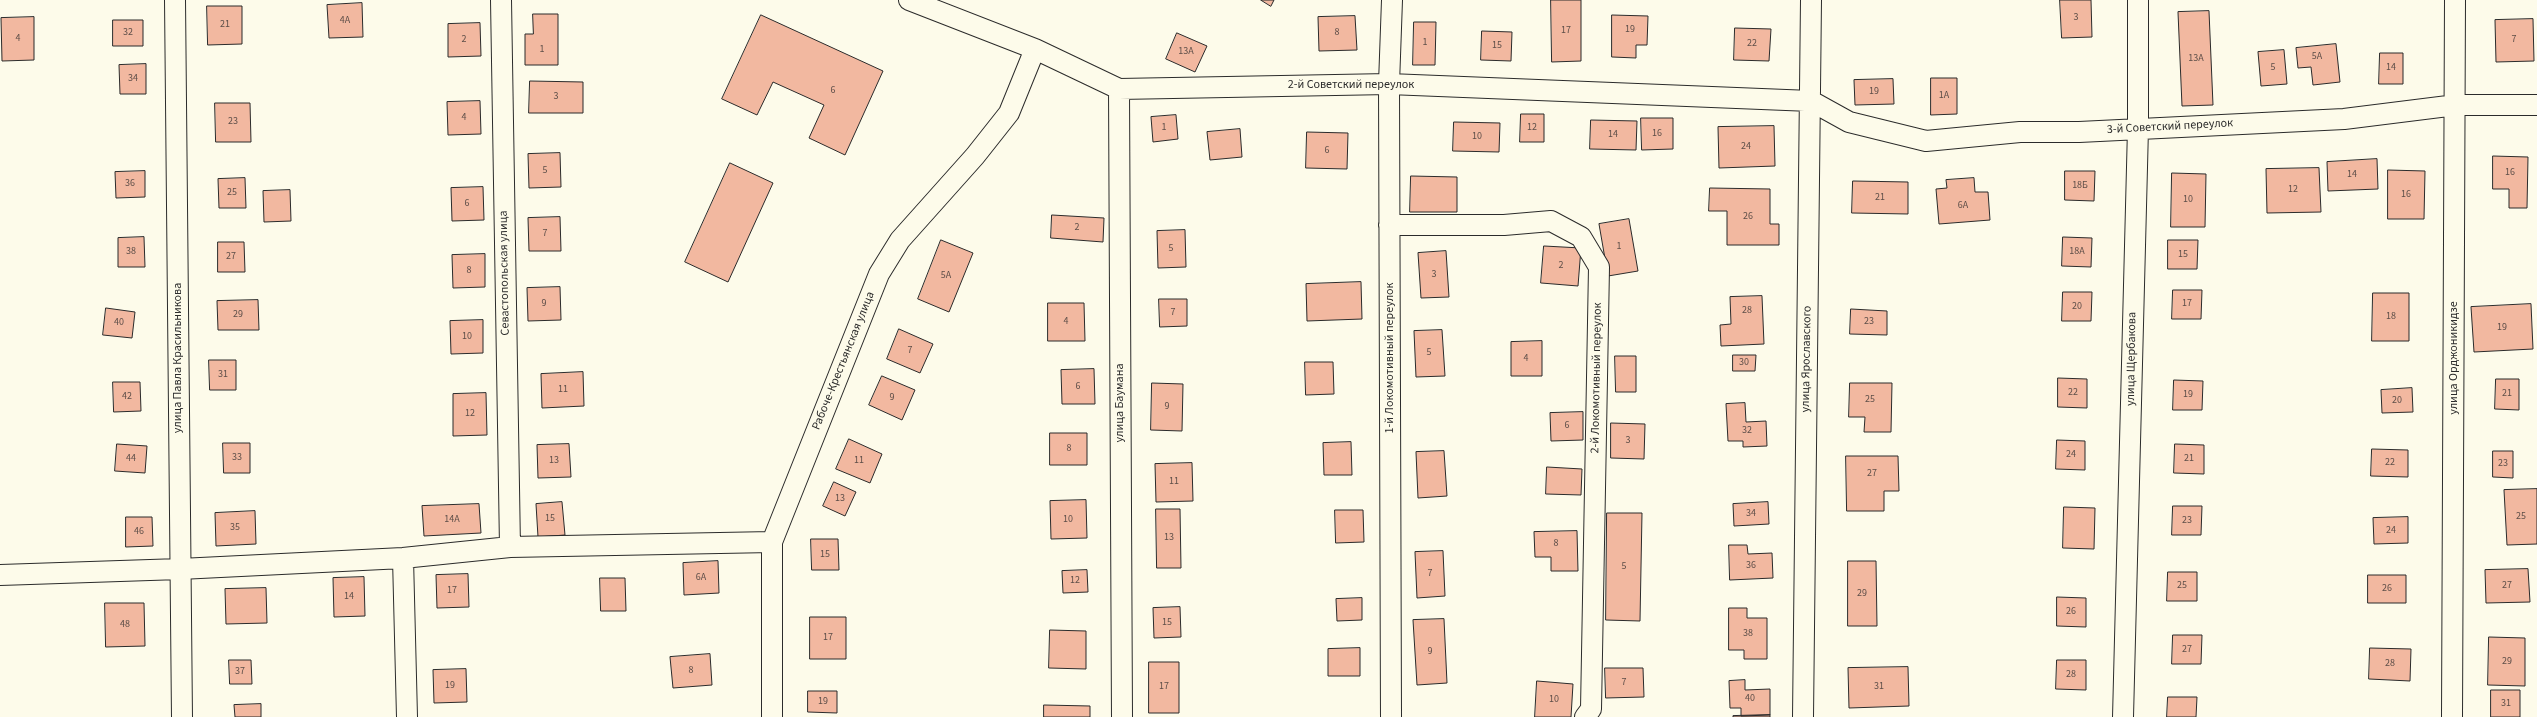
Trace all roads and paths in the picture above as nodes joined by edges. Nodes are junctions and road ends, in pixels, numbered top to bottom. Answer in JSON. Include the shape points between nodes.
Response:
{"nodes":[{"id":1,"x":175,"y":0,"type":"edge"},
{"id":2,"x":501,"y":0,"type":"edge"},
{"id":3,"x":909,"y":0,"type":"edge"},
{"id":4,"x":1392,"y":0,"type":"edge"},
{"id":5,"x":1811,"y":0,"type":"edge"},
{"id":6,"x":2138,"y":0,"type":"edge"},
{"id":7,"x":2455,"y":0,"type":"edge"},
{"id":8,"x":1035,"y":49,"type":"junction"},
{"id":9,"x":1389,"y":84,"type":"junction"},
{"id":10,"x":1119,"y":88,"type":"junction"},
{"id":11,"x":1811,"y":101,"type":"junction"},
{"id":12,"x":2456,"y":105,"type":"junction"},
{"id":13,"x":2537,"y":105,"type":"edge"},
{"id":14,"x":2138,"y":128,"type":"junction"},
{"id":15,"x":1389,"y":225,"type":"junction"},
{"id":16,"x":772,"y":542,"type":"junction"},
{"id":17,"x":510,"y":547,"type":"junction"},
{"id":18,"x":403,"y":558,"type":"junction"},
{"id":19,"x":180,"y":569,"type":"junction"},
{"id":20,"x":0,"y":575,"type":"edge"},
{"id":21,"x":182,"y":717,"type":"edge"},
{"id":22,"x":407,"y":717,"type":"edge"},
{"id":23,"x":772,"y":717,"type":"edge"},
{"id":24,"x":1122,"y":717,"type":"edge"},
{"id":25,"x":1391,"y":717,"type":"edge"},
{"id":26,"x":1585,"y":717,"type":"edge"},
{"id":27,"x":1803,"y":717,"type":"edge"},
{"id":28,"x":2124,"y":717,"type":"edge"},
{"id":29,"x":2452,"y":717,"type":"edge"}],
"edges":[{"from":1,"to":19,"type":"street","name":"улица Павла Красильникова"},
{"from":2,"to":17,"type":"street","name":"Севастопольская улица"},
{"from":3,"to":8,"type":"street","name":"2-й Советский переулок"},
{"from":4,"to":9,"type":"street","name":"1-й Локомотивный переулок"},
{"from":5,"to":11,"type":"street","name":"улица Ярославского"},
{"from":6,"to":14,"type":"street","name":"улица Щербакова"},
{"from":7,"to":12,"type":"street","name":"улица Орджоникидзе"},
{"from":8,"to":10,"type":"street","name":"2-й Советский переулок"},
{"from":8,"to":16,"type":"street","name":"Рабоче-Крестьянская улица","via":[[1009,113],[900,240],[879,274]]},
{"from":9,"to":10,"type":"street","name":"2-й Советский переулок"},
{"from":9,"to":11,"type":"street","name":"2-й Советский переулок"},
{"from":9,"to":15,"type":"street","name":"1-й Локомотивный переулок"},
{"from":10,"to":24,"type":"street","name":"улица Баумана"},
{"from":11,"to":14,"type":"street","name":"3-й Советский переулок","via":[[1849,122],[1926,141],[2020,132]]},
{"from":11,"to":27,"type":"street","name":"улица Ярославского"},
{"from":12,"to":13,"type":"street","name":"3-й Советский переулок"},
{"from":12,"to":14,"type":"street","name":"3-й Советский переулок","via":[[2344,119]]},
{"from":12,"to":29,"type":"street","name":"улица Орджоникидзе"},
{"from":14,"to":28,"type":"street","name":"улица Щербакова"},
{"from":15,"to":25,"type":"street","name":"1-й Локомотивный переулок"},
{"from":15,"to":26,"type":"street","name":"2-й Локомотивный переулок","via":[[1551,221],[1581,237],[1599,266],[1591,709]]},
{"from":16,"to":17,"type":"street"},
{"from":16,"to":23,"type":"street","name":"Рабоче-Крестьянская улица"},
{"from":17,"to":18,"type":"street"},
{"from":18,"to":19,"type":"street"},
{"from":18,"to":22,"type":"street"},
{"from":19,"to":20,"type":"street"},
{"from":19,"to":21,"type":"street","name":"улица Павла Красильникова"}]}
